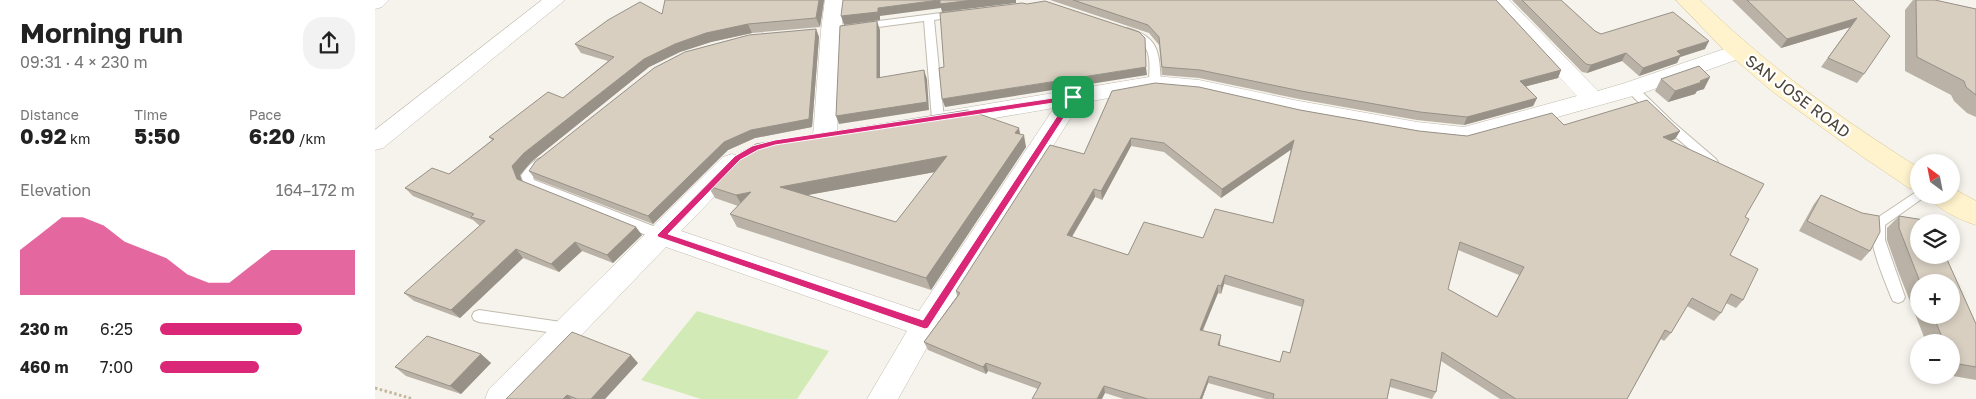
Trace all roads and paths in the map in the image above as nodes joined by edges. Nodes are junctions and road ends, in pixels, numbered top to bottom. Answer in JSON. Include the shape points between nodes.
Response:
{"nodes":[{"id":1,"x":379,"y":0,"type":"edge"},
{"id":2,"x":555,"y":0,"type":"edge"},
{"id":3,"x":835,"y":0,"type":"edge"},
{"id":4,"x":1498,"y":0,"type":"edge"},
{"id":5,"x":1687,"y":0,"type":"edge"},
{"id":6,"x":375,"y":3,"type":"edge"},
{"id":7,"x":965,"y":13,"type":"edge"},
{"id":8,"x":929,"y":18,"type":"junction"},
{"id":9,"x":1113,"y":26,"type":"edge"},
{"id":10,"x":836,"y":30,"type":"junction"},
{"id":11,"x":1739,"y":50,"type":"junction"},
{"id":12,"x":1155,"y":83,"type":"junction"},
{"id":13,"x":1632,"y":89,"type":"junction"},
{"id":14,"x":1073,"y":97,"type":"junction"},
{"id":15,"x":1594,"y":100,"type":"junction"},
{"id":16,"x":929,"y":121,"type":"joint"},
{"id":17,"x":800,"y":139,"type":"edge"},
{"id":18,"x":375,"y":142,"type":"edge"},
{"id":19,"x":749,"y":151,"type":"edge"},
{"id":20,"x":551,"y":154,"type":"edge"},
{"id":21,"x":1712,"y":162,"type":"edge"},
{"id":22,"x":1910,"y":175,"type":"edge"},
{"id":23,"x":1910,"y":201,"type":"edge"},
{"id":24,"x":1958,"y":204,"type":"edge"},
{"id":25,"x":1976,"y":214,"type":"edge"},
{"id":26,"x":661,"y":235,"type":"junction"},
{"id":27,"x":1898,"y":298,"type":"dead end"},
{"id":28,"x":479,"y":316,"type":"dead end"},
{"id":29,"x":925,"y":325,"type":"junction"},
{"id":30,"x":568,"y":329,"type":"junction"},
{"id":31,"x":375,"y":388,"type":"edge"},
{"id":32,"x":413,"y":399,"type":"edge"},
{"id":33,"x":500,"y":399,"type":"edge"},
{"id":34,"x":882,"y":399,"type":"edge"}],
"edges":[{"from":1,"to":6,"type":"street"},
{"from":2,"to":18,"type":"street"},
{"from":3,"to":10,"type":"street"},
{"from":4,"to":15,"type":"street"},
{"from":5,"to":11,"type":"main road","name":"SAN JOSE ROAD"},
{"from":7,"to":8,"type":"lane"},
{"from":8,"to":10,"type":"lane"},
{"from":8,"to":16,"type":"lane"},
{"from":9,"to":12,"type":"lane","via":[[1144,37],[1152,45]]},
{"from":10,"to":17,"type":"street","via":[[835,135]]},
{"from":11,"to":13,"type":"street"},
{"from":11,"to":22,"type":"main road","name":"SAN JOSE ROAD","via":[[1805,103]]},
{"from":12,"to":14,"type":"street"},
{"from":12,"to":15,"type":"street","via":[[1199,86],[1299,109],[1464,135]]},
{"from":13,"to":15,"type":"street"},
{"from":13,"to":21,"type":"lane"},
{"from":14,"to":16,"type":"street"},
{"from":14,"to":29,"type":"street"},
{"from":19,"to":26,"type":"street","via":[[737,158]]},
{"from":20,"to":26,"type":"lane","via":[[527,176],[529,183]]},
{"from":23,"to":27,"type":"lane","via":[[1879,223],[1877,240]]},
{"from":24,"to":25,"type":"main road"},
{"from":26,"to":29,"type":"street"},
{"from":26,"to":30,"type":"street"},
{"from":28,"to":30,"type":"lane"},
{"from":29,"to":34,"type":"street"},
{"from":30,"to":33,"type":"street"},
{"from":31,"to":32,"type":"path"}]}
